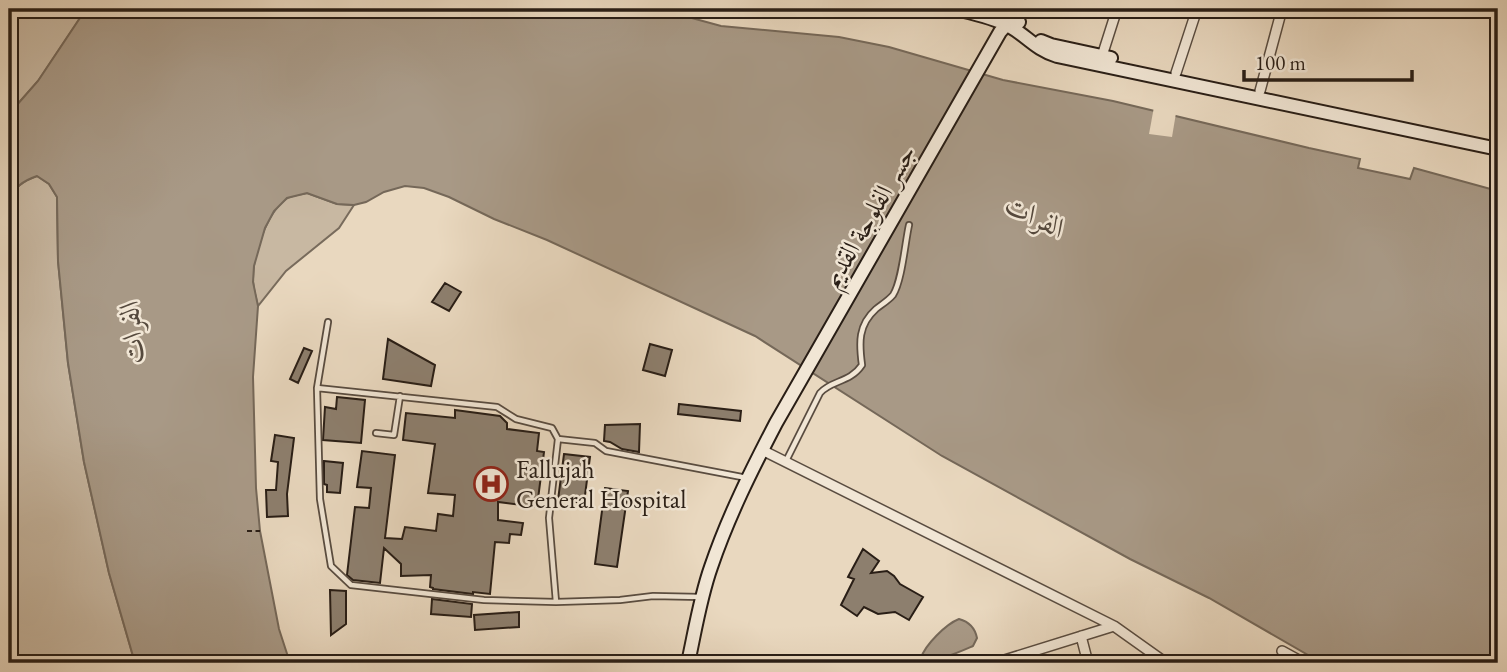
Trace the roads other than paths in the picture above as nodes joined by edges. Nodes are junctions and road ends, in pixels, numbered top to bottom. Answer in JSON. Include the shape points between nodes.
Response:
{"nodes":[{"id":1,"x":955,"y":9,"type":"edge"},
{"id":2,"x":1000,"y":9,"type":"edge"},
{"id":3,"x":1117,"y":9,"type":"edge"},
{"id":4,"x":1197,"y":9,"type":"edge"},
{"id":5,"x":1282,"y":9,"type":"edge"},
{"id":6,"x":1010,"y":21,"type":"edge"},
{"id":7,"x":1102,"y":56,"type":"junction"},
{"id":8,"x":1176,"y":73,"type":"junction"},
{"id":9,"x":1260,"y":91,"type":"junction"},
{"id":10,"x":1498,"y":141,"type":"edge"},
{"id":11,"x":1498,"y":149,"type":"edge"},
{"id":12,"x":909,"y":225,"type":"dead end"},
{"id":13,"x":328,"y":322,"type":"dead end"},
{"id":14,"x":317,"y":388,"type":"junction"},
{"id":15,"x":400,"y":396,"type":"junction"},
{"id":16,"x":376,"y":433,"type":"dead end"},
{"id":17,"x":558,"y":439,"type":"junction"},
{"id":18,"x":762,"y":450,"type":"junction"},
{"id":19,"x":786,"y":462,"type":"junction"},
{"id":20,"x":747,"y":478,"type":"junction"},
{"id":21,"x":702,"y":597,"type":"junction"},
{"id":22,"x":556,"y":602,"type":"junction"},
{"id":23,"x":1114,"y":626,"type":"junction"},
{"id":24,"x":1082,"y":636,"type":"junction"},
{"id":25,"x":1282,"y":651,"type":"dead end"},
{"id":26,"x":688,"y":663,"type":"edge"},
{"id":27,"x":995,"y":663,"type":"edge"},
{"id":28,"x":1088,"y":663,"type":"edge"},
{"id":29,"x":1166,"y":663,"type":"edge"},
{"id":30,"x":1304,"y":663,"type":"edge"}],
"edges":[{"from":1,"to":6,"type":"street"},
{"from":2,"to":6,"type":"street"},
{"from":3,"to":7,"type":"street"},
{"from":4,"to":8,"type":"street"},
{"from":5,"to":9,"type":"street"},
{"from":6,"to":7,"type":"street","via":[[1045,43]]},
{"from":6,"to":11,"type":"street","via":[[1034,45],[1057,55]]},
{"from":6,"to":18,"type":"street","name":"جسر الفلوجة القديم"},
{"from":7,"to":8,"type":"street"},
{"from":8,"to":9,"type":"street"},
{"from":9,"to":10,"type":"street"},
{"from":12,"to":19,"type":"lane","via":[[893,295],[862,326],[862,365],[820,393]]},
{"from":13,"to":14,"type":"lane"},
{"from":14,"to":15,"type":"lane"},
{"from":14,"to":22,"type":"lane","via":[[320,499],[331,566],[351,585],[484,600]]},
{"from":15,"to":16,"type":"lane","via":[[394,435]]},
{"from":15,"to":17,"type":"lane","via":[[497,407],[516,419],[552,428]]},
{"from":17,"to":20,"type":"lane","via":[[595,443],[606,452]]},
{"from":17,"to":22,"type":"lane","via":[[549,518]]},
{"from":18,"to":19,"type":"street"},
{"from":18,"to":20,"type":"street","name":"جسر الفلوجة القديم"},
{"from":19,"to":23,"type":"street"},
{"from":20,"to":21,"type":"street","name":"جسر الفلوجة القديم"},
{"from":21,"to":22,"type":"lane"},
{"from":21,"to":26,"type":"street","name":"جسر الفلوجة القديم"},
{"from":23,"to":24,"type":"street"},
{"from":23,"to":29,"type":"street"},
{"from":24,"to":27,"type":"street"},
{"from":24,"to":28,"type":"street"},
{"from":25,"to":30,"type":"street"}]}
